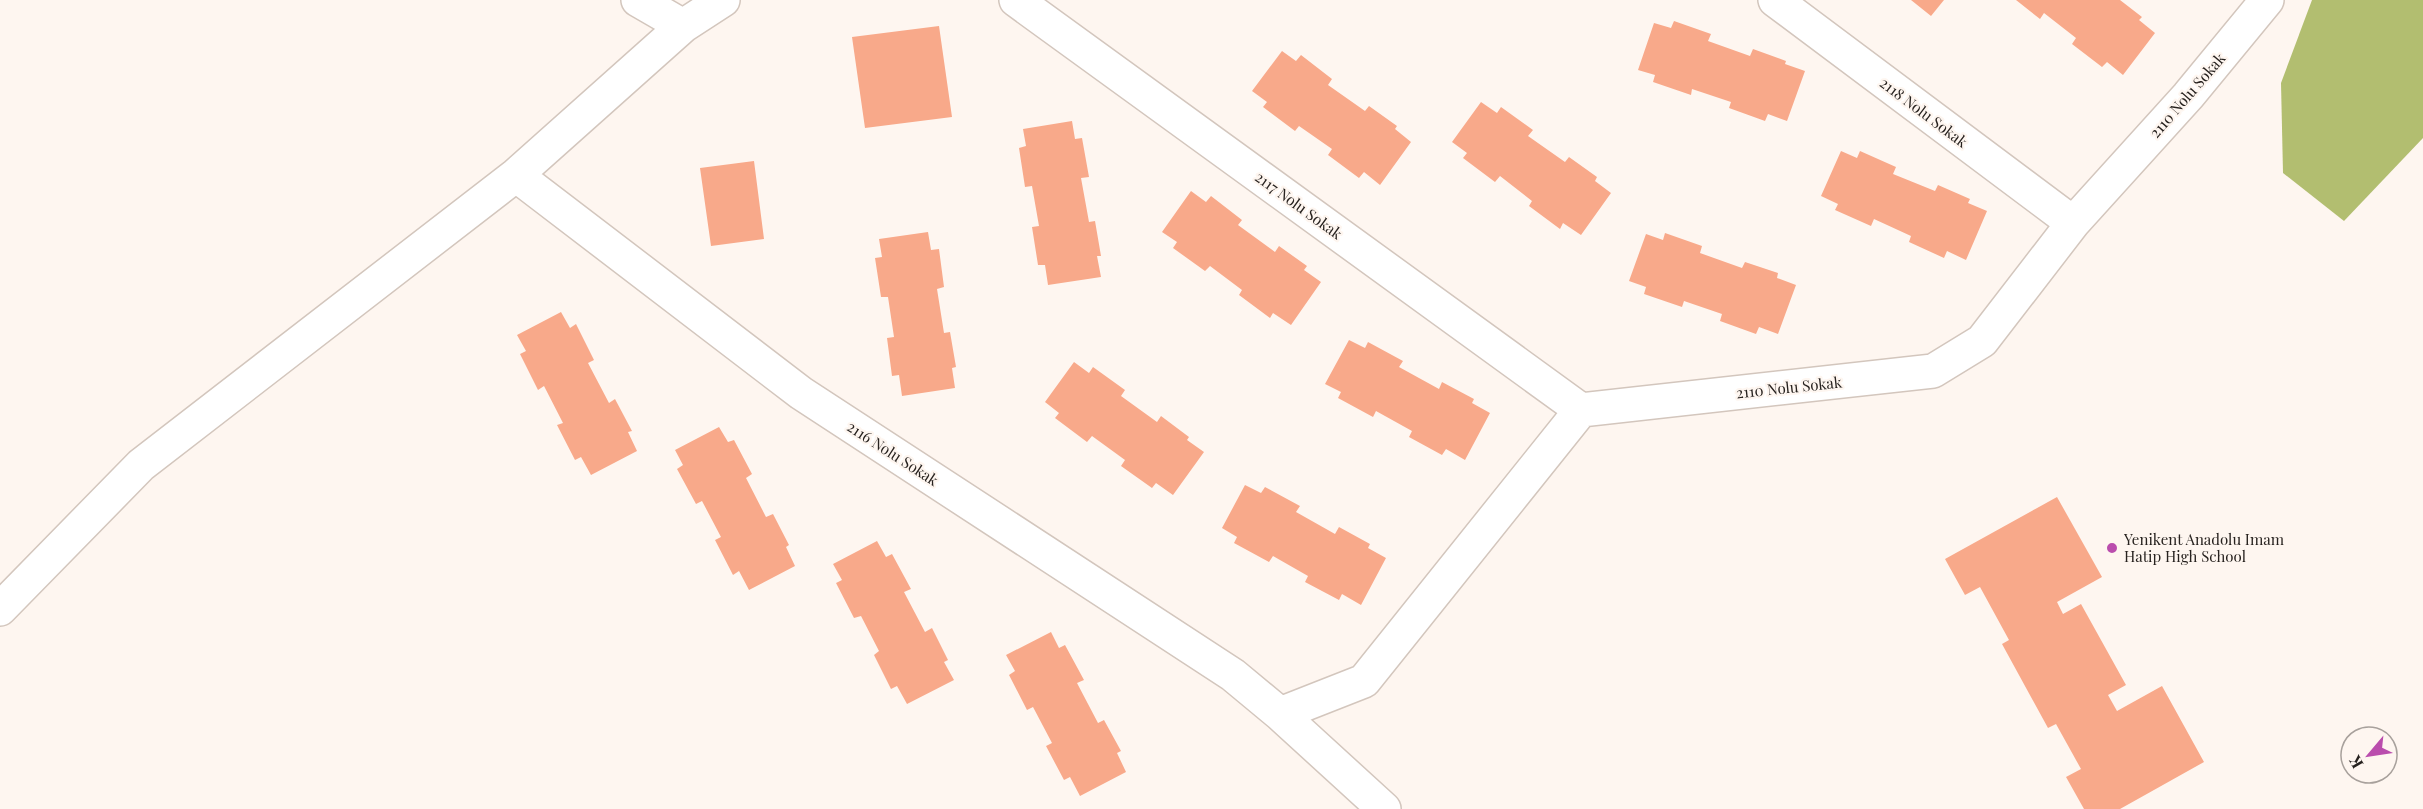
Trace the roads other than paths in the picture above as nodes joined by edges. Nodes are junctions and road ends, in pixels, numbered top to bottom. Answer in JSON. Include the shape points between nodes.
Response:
{"nodes":[{"id":1,"x":638,"y":0,"type":"edge"},
{"id":2,"x":723,"y":0,"type":"edge"},
{"id":3,"x":1016,"y":0,"type":"edge"},
{"id":4,"x":1775,"y":0,"type":"edge"},
{"id":5,"x":2267,"y":0,"type":"edge"},
{"id":6,"x":683,"y":26,"type":"junction"},
{"id":7,"x":516,"y":175,"type":"junction"},
{"id":8,"x":2073,"y":223,"type":"junction"},
{"id":9,"x":1581,"y":410,"type":"junction"},
{"id":10,"x":0,"y":609,"type":"edge"},
{"id":11,"x":1281,"y":714,"type":"junction"},
{"id":12,"x":1384,"y":809,"type":"edge"}],
"edges":[{"from":1,"to":6,"type":"street"},
{"from":2,"to":6,"type":"street"},
{"from":3,"to":9,"type":"street","name":"2117 Nolu Sokak"},
{"from":4,"to":8,"type":"street","name":"2118 Nolu Sokak"},
{"from":5,"to":8,"type":"street","name":"2110 Nolu Sokak","via":[[2188,96]]},
{"from":6,"to":7,"type":"street"},
{"from":7,"to":10,"type":"street","via":[[141,465]]},
{"from":7,"to":11,"type":"street","name":"2116 Nolu Sokak","via":[[801,393],[1233,675]]},
{"from":8,"to":9,"type":"street","name":"2110 Nolu Sokak","via":[[1982,341],[1933,371]]},
{"from":9,"to":11,"type":"street","via":[[1364,681]]},
{"from":11,"to":12,"type":"street","name":"2116 Nolu Sokak"}]}
